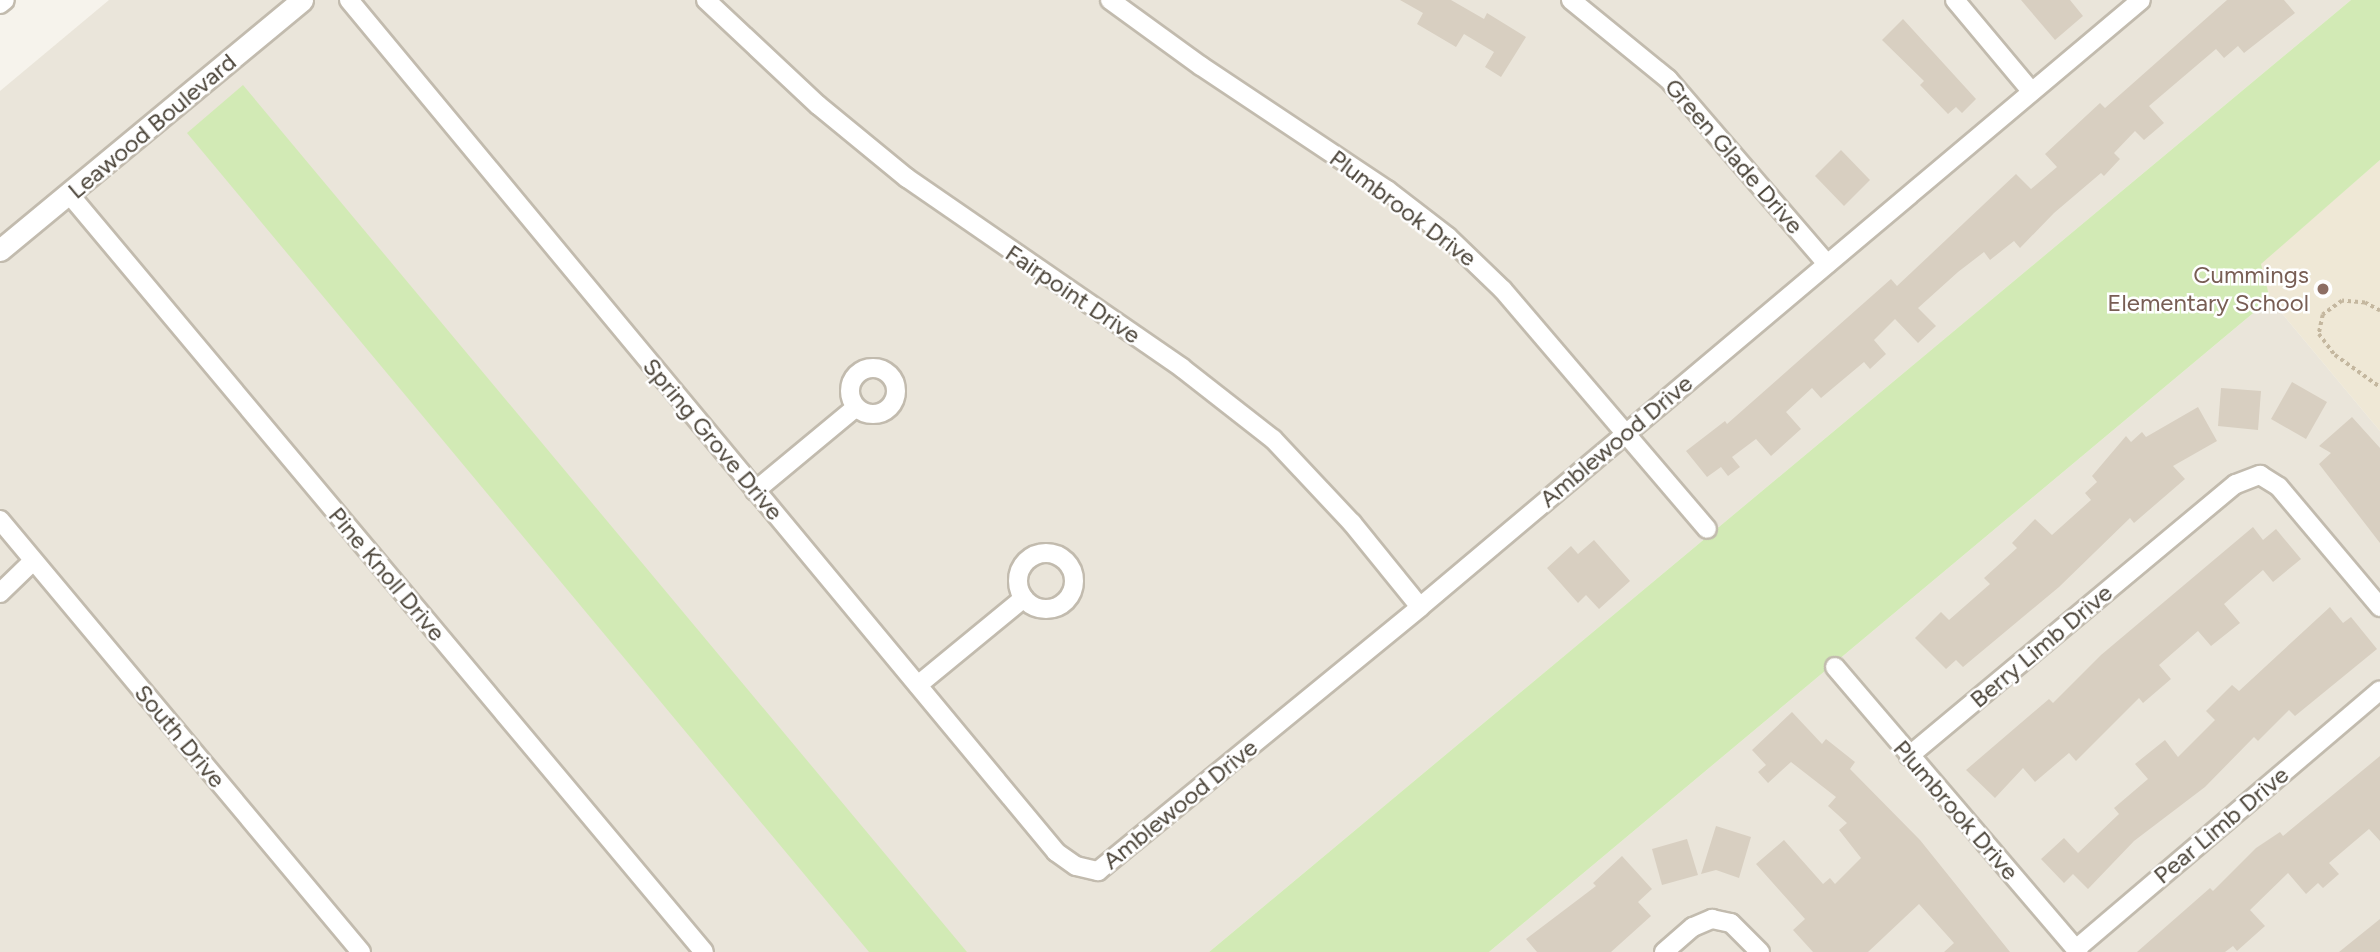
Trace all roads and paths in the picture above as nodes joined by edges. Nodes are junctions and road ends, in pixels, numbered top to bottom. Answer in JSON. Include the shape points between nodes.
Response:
{"nodes":[{"id":1,"x":5,"y":0,"type":"edge"},
{"id":2,"x":302,"y":0,"type":"edge"},
{"id":3,"x":349,"y":0,"type":"edge"},
{"id":4,"x":706,"y":0,"type":"edge"},
{"id":5,"x":1110,"y":0,"type":"edge"},
{"id":6,"x":1571,"y":0,"type":"edge"},
{"id":7,"x":1955,"y":0,"type":"edge"},
{"id":8,"x":2141,"y":0,"type":"edge"},
{"id":9,"x":0,"y":4,"type":"edge"},
{"id":10,"x":2031,"y":91,"type":"junction"},
{"id":11,"x":69,"y":195,"type":"junction"},
{"id":12,"x":0,"y":250,"type":"edge"},
{"id":13,"x":1826,"y":264,"type":"junction"},
{"id":14,"x":2380,"y":311,"type":"edge"},
{"id":15,"x":2380,"y":387,"type":"edge"},
{"id":16,"x":856,"y":407,"type":"dead end"},
{"id":17,"x":1625,"y":433,"type":"junction"},
{"id":18,"x":755,"y":491,"type":"junction"},
{"id":19,"x":0,"y":520,"type":"edge"},
{"id":20,"x":1707,"y":529,"type":"dead end"},
{"id":21,"x":33,"y":561,"type":"junction"},
{"id":22,"x":0,"y":593,"type":"edge"},
{"id":23,"x":1024,"y":598,"type":"dead end"},
{"id":24,"x":1420,"y":607,"type":"junction"},
{"id":25,"x":2380,"y":607,"type":"edge"},
{"id":26,"x":1835,"y":667,"type":"dead end"},
{"id":27,"x":918,"y":685,"type":"junction"},
{"id":28,"x":2373,"y":696,"type":"edge"},
{"id":29,"x":1909,"y":756,"type":"junction"},
{"id":30,"x":1086,"y":868,"type":"joint"},
{"id":31,"x":2077,"y":951,"type":"edge"},
{"id":32,"x":361,"y":952,"type":"edge"},
{"id":33,"x":704,"y":952,"type":"edge"},
{"id":34,"x":1664,"y":952,"type":"edge"},
{"id":35,"x":1760,"y":952,"type":"edge"}],
"edges":[{"from":1,"to":9,"type":"street"},
{"from":2,"to":11,"type":"street","name":"Leawood Boulevard"},
{"from":3,"to":18,"type":"street","name":"Spring Grove Drive"},
{"from":4,"to":24,"type":"street","name":"Fairpoint Drive","via":[[818,105],[907,178],[1182,368],[1273,439],[1352,523]]},
{"from":5,"to":17,"type":"street","name":"Plumbrook Drive","via":[[1448,237],[1503,290]]},
{"from":6,"to":13,"type":"street","name":"Green Glade Drive","via":[[1668,79]]},
{"from":7,"to":10,"type":"street"},
{"from":8,"to":10,"type":"street","name":"Amblewood Drive"},
{"from":10,"to":13,"type":"street","name":"Amblewood Drive"},
{"from":11,"to":12,"type":"street","name":"Leawood Boulevard"},
{"from":11,"to":33,"type":"street","name":"Pine Knoll Drive"},
{"from":13,"to":17,"type":"street","name":"Amblewood Drive"},
{"from":14,"to":15,"type":"path","via":[[2365,303],[2342,301],[2323,315],[2319,334],[2335,355]]},
{"from":16,"to":18,"type":"street"},
{"from":17,"to":20,"type":"street","name":"Plumbrook Drive"},
{"from":17,"to":24,"type":"street","name":"Amblewood Drive"},
{"from":18,"to":27,"type":"street","name":"Spring Grove Drive"},
{"from":19,"to":21,"type":"street","name":"South Drive"},
{"from":21,"to":22,"type":"street"},
{"from":21,"to":32,"type":"street","name":"South Drive"},
{"from":23,"to":27,"type":"street"},
{"from":24,"to":30,"type":"street","name":"Amblewood Drive","via":[[1119,857],[1098,871]]},
{"from":25,"to":29,"type":"street","name":"Berry Limb Drive","via":[[2279,487],[2260,475],[2236,484]]},
{"from":26,"to":29,"type":"street","name":"Plumbrook Drive"},
{"from":27,"to":30,"type":"street","name":"Spring Grove Drive","via":[[1056,852]]},
{"from":28,"to":31,"type":"street","name":"Pear Limb Drive"},
{"from":29,"to":31,"type":"street","name":"Plumbrook Drive"},
{"from":34,"to":35,"type":"street","via":[[1712,919],[1731,923]]}]}
